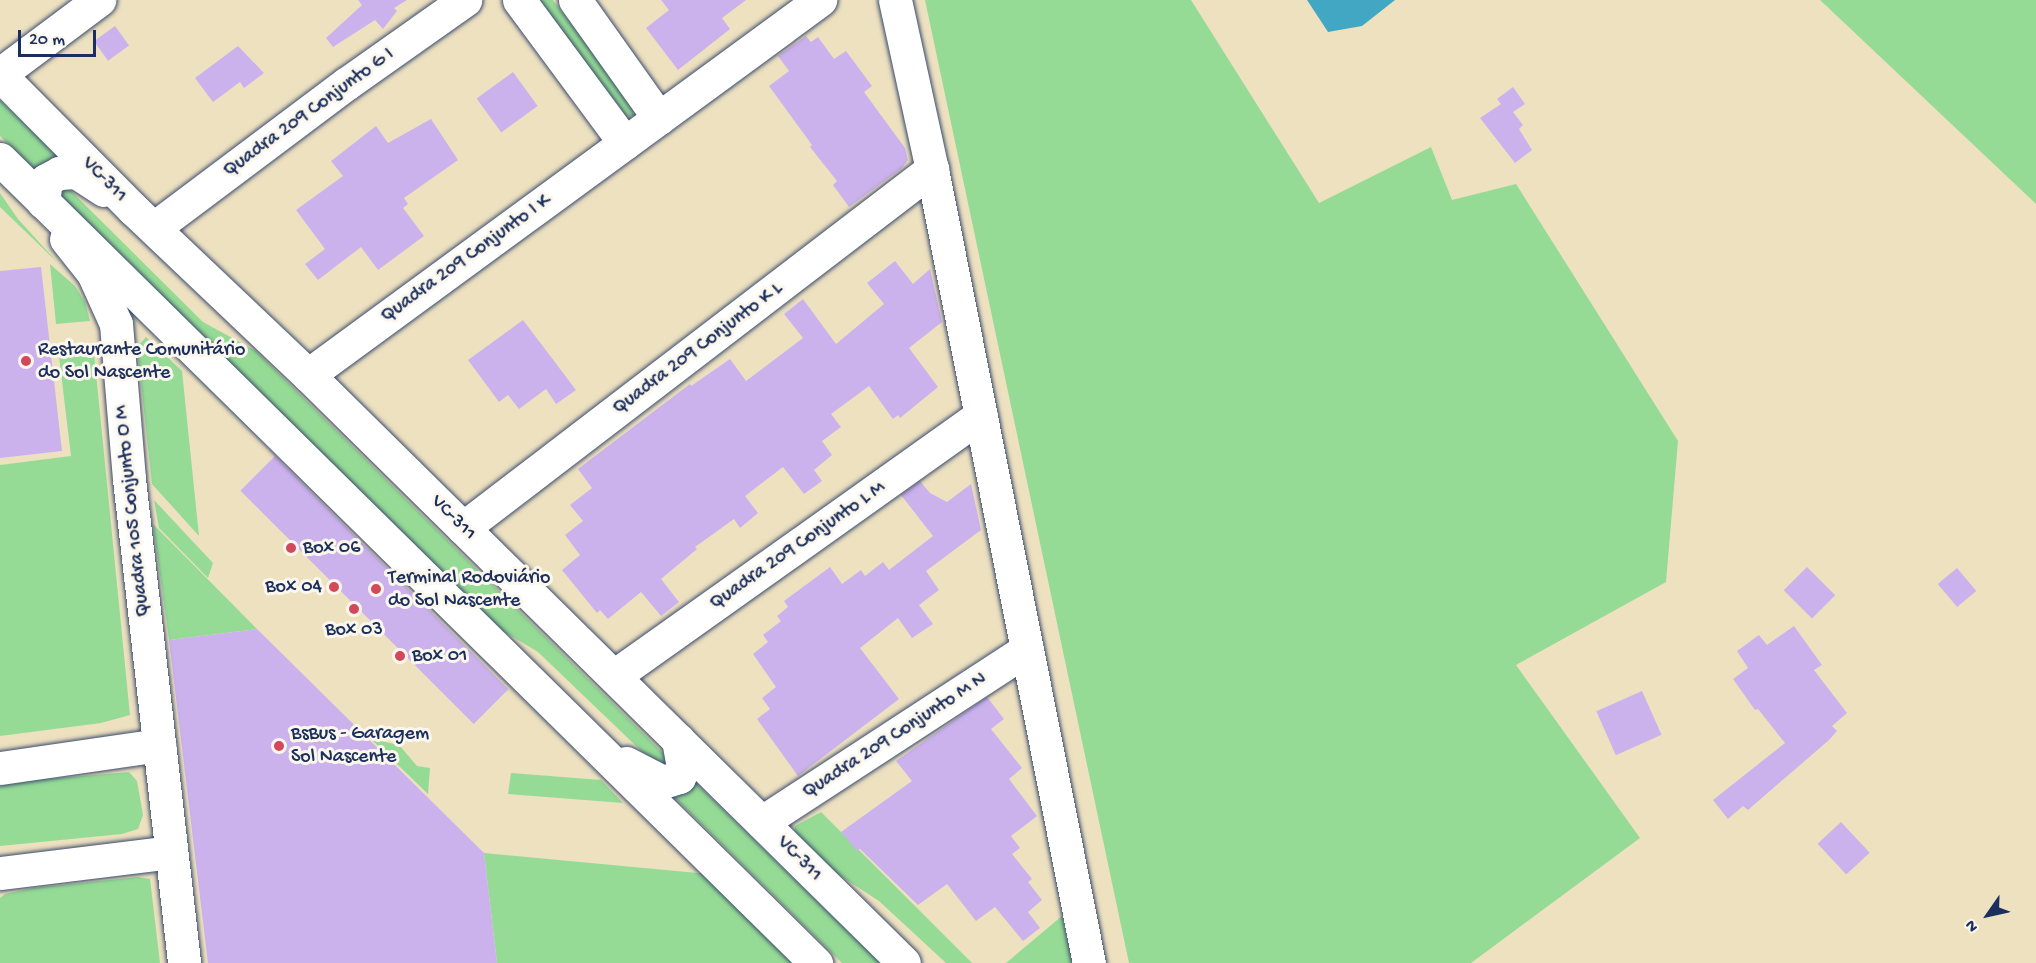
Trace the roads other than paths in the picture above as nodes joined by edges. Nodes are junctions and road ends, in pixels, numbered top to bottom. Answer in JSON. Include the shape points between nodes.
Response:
{"nodes":[{"id":1,"x":99,"y":0,"type":"edge"},
{"id":2,"x":465,"y":0,"type":"edge"},
{"id":3,"x":519,"y":0,"type":"edge"},
{"id":4,"x":575,"y":0,"type":"edge"},
{"id":5,"x":820,"y":0,"type":"edge"},
{"id":6,"x":895,"y":0,"type":"edge"},
{"id":7,"x":0,"y":74,"type":"edge"},
{"id":8,"x":659,"y":118,"type":"junction"},
{"id":9,"x":625,"y":143,"type":"junction"},
{"id":10,"x":4,"y":163,"type":"edge"},
{"id":11,"x":932,"y":169,"type":"junction"},
{"id":12,"x":43,"y":202,"type":"junction"},
{"id":13,"x":143,"y":218,"type":"junction"},
{"id":14,"x":160,"y":317,"type":"junction"},
{"id":15,"x":116,"y":324,"type":"junction"},
{"id":16,"x":308,"y":375,"type":"junction"},
{"id":17,"x":981,"y":415,"type":"junction"},
{"id":18,"x":463,"y":528,"type":"junction"},
{"id":19,"x":1028,"y":649,"type":"junction"},
{"id":20,"x":614,"y":676,"type":"junction"},
{"id":21,"x":678,"y":739,"type":"junction"},
{"id":22,"x":159,"y":745,"type":"junction"},
{"id":23,"x":598,"y":748,"type":"junction"},
{"id":24,"x":0,"y":768,"type":"edge"},
{"id":25,"x":762,"y":822,"type":"junction"},
{"id":26,"x":171,"y":852,"type":"junction"},
{"id":27,"x":0,"y":873,"type":"edge"},
{"id":28,"x":184,"y":963,"type":"edge"},
{"id":29,"x":816,"y":963,"type":"edge"},
{"id":30,"x":904,"y":963,"type":"edge"},
{"id":31,"x":1089,"y":963,"type":"edge"}],
"edges":[{"from":1,"to":7,"type":"street"},
{"from":2,"to":13,"type":"street","name":"Quadra 209 Conjunto G I"},
{"from":3,"to":9,"type":"street"},
{"from":4,"to":8,"type":"street"},
{"from":5,"to":8,"type":"street","name":"Quadra 209 Conjunto I K"},
{"from":6,"to":11,"type":"street"},
{"from":7,"to":13,"type":"street","name":"VC-311"},
{"from":8,"to":9,"type":"street","name":"Quadra 209 Conjunto I K"},
{"from":9,"to":16,"type":"street","name":"Quadra 209 Conjunto I K"},
{"from":10,"to":12,"type":"street"},
{"from":10,"to":15,"type":"street","name":"Quadra 105 Conjunto O M","via":[[93,273]]},
{"from":11,"to":17,"type":"street"},
{"from":11,"to":18,"type":"street","name":"Quadra 209 Conjunto K L"},
{"from":12,"to":13,"type":"street","via":[[46,180],[59,173],[76,172]]},
{"from":12,"to":14,"type":"street"},
{"from":13,"to":16,"type":"street","name":"VC-311"},
{"from":14,"to":15,"type":"street","via":[[150,312],[132,312]]},
{"from":14,"to":23,"type":"street"},
{"from":15,"to":22,"type":"street","name":"Quadra 105 Conjunto O M"},
{"from":16,"to":18,"type":"street","name":"VC-311"},
{"from":17,"to":19,"type":"street"},
{"from":17,"to":20,"type":"street","name":"Quadra 209 Conjunto L M"},
{"from":18,"to":20,"type":"street","name":"VC-311"},
{"from":19,"to":25,"type":"street","name":"Quadra 209 Conjunto M N"},
{"from":19,"to":31,"type":"street"},
{"from":20,"to":21,"type":"street","name":"VC-311"},
{"from":21,"to":23,"type":"street","via":[[683,768],[679,777],[663,782]]},
{"from":21,"to":25,"type":"street","name":"VC-311"},
{"from":22,"to":24,"type":"street"},
{"from":22,"to":26,"type":"street","name":"Quadra 105 Conjunto O M"},
{"from":23,"to":29,"type":"street"},
{"from":25,"to":30,"type":"street","name":"VC-311"},
{"from":26,"to":27,"type":"street"},
{"from":26,"to":28,"type":"street","name":"Quadra 105 Conjunto O M"}]}
